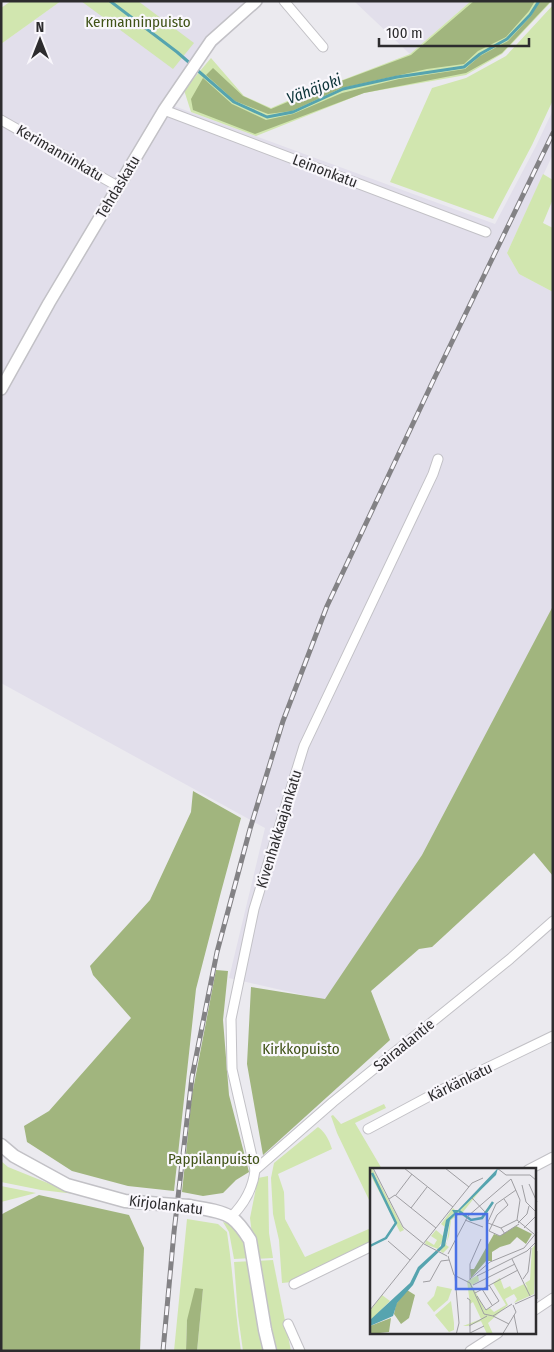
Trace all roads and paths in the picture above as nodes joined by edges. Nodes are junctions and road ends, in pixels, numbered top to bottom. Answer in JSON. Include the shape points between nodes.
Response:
{"nodes":[{"id":1,"x":256,"y":1,"type":"edge"},
{"id":2,"x":284,"y":1,"type":"edge"},
{"id":3,"x":323,"y":47,"type":"dead end"},
{"id":4,"x":164,"y":110,"type":"junction"},
{"id":5,"x":1,"y":120,"type":"edge"},
{"id":6,"x":119,"y":187,"type":"junction"},
{"id":7,"x":486,"y":232,"type":"dead end"},
{"id":8,"x":1,"y":389,"type":"edge"},
{"id":9,"x":438,"y":459,"type":"dead end"},
{"id":10,"x":553,"y":921,"type":"edge"},
{"id":11,"x":553,"y":1036,"type":"edge"},
{"id":12,"x":368,"y":1129,"type":"dead end"},
{"id":13,"x":1,"y":1145,"type":"edge"},
{"id":14,"x":553,"y":1157,"type":"edge"},
{"id":15,"x":532,"y":1168,"type":"edge"},
{"id":16,"x":255,"y":1170,"type":"junction"},
{"id":17,"x":231,"y":1217,"type":"junction"},
{"id":18,"x":370,"y":1247,"type":"edge"},
{"id":19,"x":294,"y":1284,"type":"dead end"},
{"id":20,"x":553,"y":1298,"type":"edge"},
{"id":21,"x":536,"y":1309,"type":"edge"},
{"id":22,"x":288,"y":1324,"type":"dead end"},
{"id":23,"x":496,"y":1334,"type":"edge"},
{"id":24,"x":270,"y":1351,"type":"edge"},
{"id":25,"x":300,"y":1351,"type":"edge"},
{"id":26,"x":470,"y":1351,"type":"edge"}],
"edges":[{"from":1,"to":4,"type":"street","name":"Tehdaskatu","via":[[211,41]]},
{"from":2,"to":3,"type":"street"},
{"from":4,"to":6,"type":"street","name":"Tehdaskatu"},
{"from":4,"to":7,"type":"street","name":"Leinonkatu"},
{"from":5,"to":6,"type":"street","name":"Kerimanninkatu"},
{"from":6,"to":8,"type":"street","name":"Tehdaskatu","via":[[48,303]]},
{"from":9,"to":16,"type":"street","name":"Kivenhakkaajankatu","via":[[304,746],[254,909],[231,1019],[232,1069]]},
{"from":10,"to":16,"type":"street","name":"Sairaalantie"},
{"from":11,"to":12,"type":"street","name":"Kärkänkatu"},
{"from":13,"to":17,"type":"main road","name":"Kirjolankatu","bridge":true,"via":[[14,1156],[67,1185],[161,1204],[212,1210]]},
{"from":14,"to":15,"type":"street"},
{"from":16,"to":17,"type":"street","name":"Kivenhakkaajankatu","via":[[246,1199]]},
{"from":17,"to":24,"type":"main road","via":[[250,1240]]},
{"from":18,"to":19,"type":"street"},
{"from":20,"to":21,"type":"street"},
{"from":22,"to":25,"type":"street"},
{"from":23,"to":26,"type":"street"}]}
